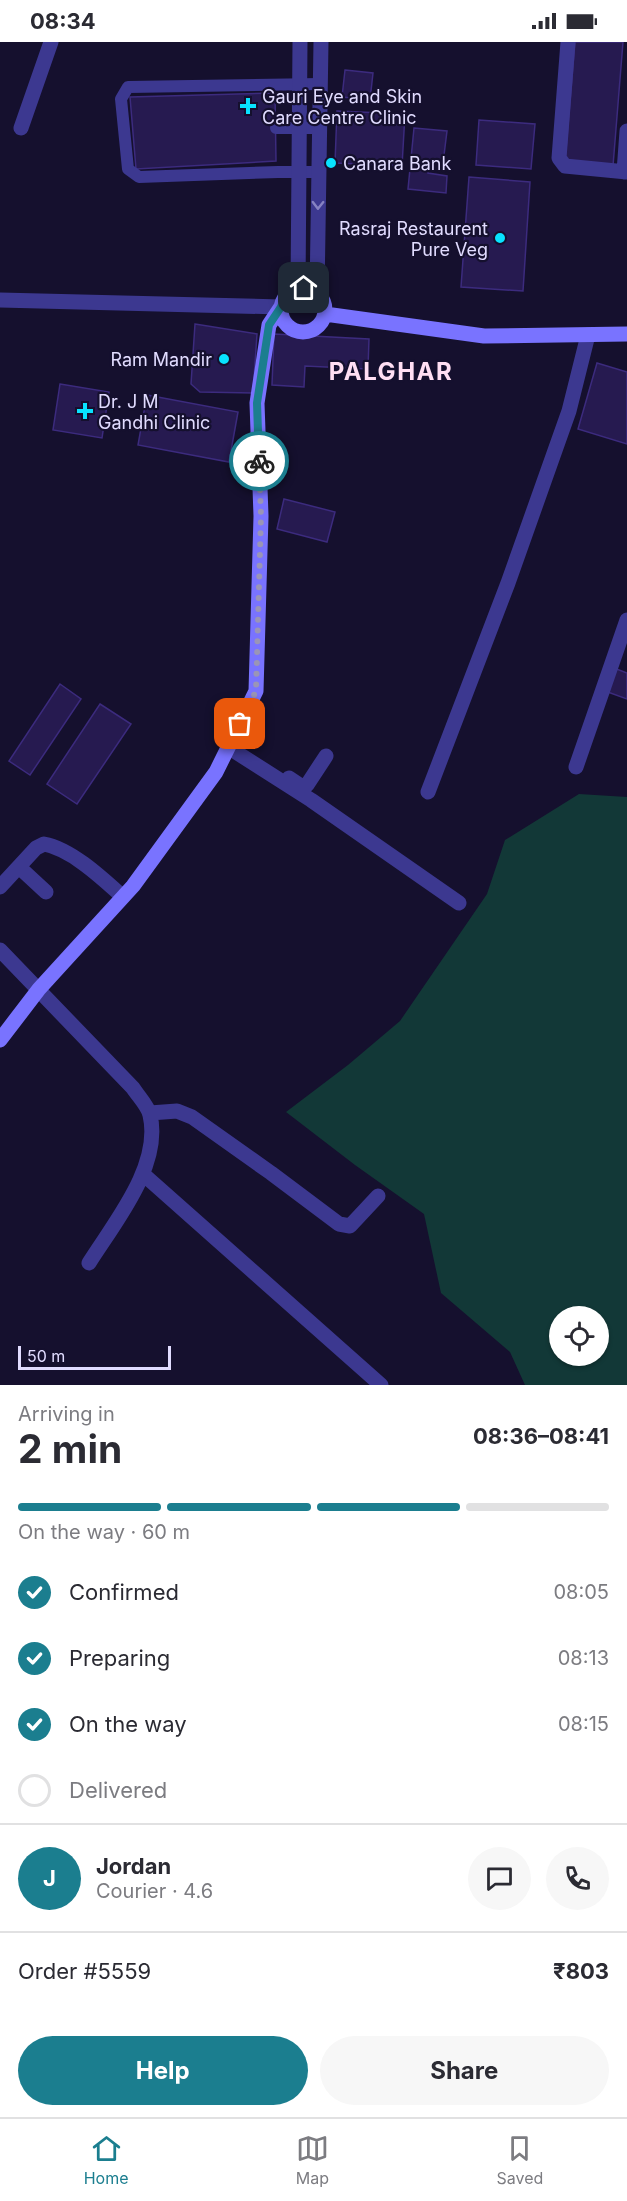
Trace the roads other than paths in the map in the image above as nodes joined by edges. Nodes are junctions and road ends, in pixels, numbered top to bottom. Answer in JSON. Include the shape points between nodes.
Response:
{"nodes":[{"id":1,"x":51,"y":42,"type":"edge"},
{"id":2,"x":300,"y":42,"type":"edge"},
{"id":3,"x":321,"y":42,"type":"edge"},
{"id":4,"x":568,"y":42,"type":"edge"},
{"id":5,"x":298,"y":83,"type":"junction"},
{"id":6,"x":320,"y":84,"type":"junction"},
{"id":7,"x":21,"y":128,"type":"dead end"},
{"id":8,"x":276,"y":128,"type":"dead end"},
{"id":9,"x":298,"y":128,"type":"junction"},
{"id":10,"x":320,"y":128,"type":"junction"},
{"id":11,"x":627,"y":131,"type":"edge"},
{"id":12,"x":298,"y":171,"type":"junction"},
{"id":13,"x":319,"y":172,"type":"junction"},
{"id":14,"x":626,"y":172,"type":"edge"},
{"id":15,"x":298,"y":288,"type":"junction"},
{"id":16,"x":317,"y":293,"type":"junction"},
{"id":17,"x":0,"y":300,"type":"edge"},
{"id":18,"x":281,"y":307,"type":"junction"},
{"id":19,"x":325,"y":314,"type":"junction"},
{"id":20,"x":627,"y":334,"type":"edge"},
{"id":21,"x":588,"y":335,"type":"junction"},
{"id":22,"x":627,"y":620,"type":"edge"},
{"id":23,"x":230,"y":744,"type":"junction"},
{"id":24,"x":326,"y":756,"type":"dead end"},
{"id":25,"x":576,"y":767,"type":"dead end"},
{"id":26,"x":428,"y":792,"type":"dead end"},
{"id":27,"x":19,"y":867,"type":"junction"},
{"id":28,"x":0,"y":887,"type":"edge"},
{"id":29,"x":46,"y":892,"type":"dead end"},
{"id":30,"x":122,"y":896,"type":"junction"},
{"id":31,"x":459,"y":903,"type":"dead end"},
{"id":32,"x":0,"y":950,"type":"edge"},
{"id":33,"x":39,"y":989,"type":"junction"},
{"id":34,"x":0,"y":1040,"type":"edge"},
{"id":35,"x":150,"y":1113,"type":"junction"},
{"id":36,"x":143,"y":1174,"type":"junction"},
{"id":37,"x":378,"y":1196,"type":"dead end"},
{"id":38,"x":89,"y":1263,"type":"dead end"},
{"id":39,"x":381,"y":1385,"type":"edge"}],
"edges":[{"from":1,"to":7,"type":"street"},
{"from":2,"to":5,"type":"street"},
{"from":3,"to":6,"type":"street"},
{"from":4,"to":14,"type":"street","via":[[559,158],[565,166]]},
{"from":5,"to":6,"type":"lane"},
{"from":5,"to":9,"type":"street"},
{"from":5,"to":12,"type":"lane","via":[[128,87],[121,99],[128,169],[139,177]]},
{"from":6,"to":10,"type":"street"},
{"from":8,"to":9,"type":"lane"},
{"from":9,"to":10,"type":"lane"},
{"from":9,"to":12,"type":"street"},
{"from":10,"to":13,"type":"street"},
{"from":11,"to":14,"type":"street"},
{"from":12,"to":13,"type":"lane"},
{"from":12,"to":15,"type":"street"},
{"from":13,"to":16,"type":"street","one_way":true},
{"from":15,"to":16,"type":"main road","via":[[310,288]]},
{"from":15,"to":18,"type":"main road","via":[[286,294]]},
{"from":16,"to":19,"type":"main road","via":[[326,307]]},
{"from":17,"to":18,"type":"street"},
{"from":18,"to":19,"type":"main road","via":[[286,324],[294,331],[306,333],[316,329]]},
{"from":18,"to":23,"type":"main road","via":[[269,325],[257,403],[261,516],[256,691]]},
{"from":19,"to":21,"type":"main road","via":[[484,336]]},
{"from":20,"to":21,"type":"main road"},
{"from":21,"to":26,"type":"street","via":[[566,422]]},
{"from":22,"to":25,"type":"street"},
{"from":23,"to":24,"type":"street","via":[[301,786],[307,784]]},
{"from":23,"to":30,"type":"main road","via":[[216,772]]},
{"from":23,"to":31,"type":"street"},
{"from":27,"to":28,"type":"street"},
{"from":27,"to":29,"type":"street"},
{"from":27,"to":30,"type":"street","via":[[36,848],[52,846],[70,855]]},
{"from":30,"to":33,"type":"main road"},
{"from":32,"to":33,"type":"street"},
{"from":33,"to":34,"type":"main road"},
{"from":33,"to":35,"type":"street","via":[[133,1088]]},
{"from":35,"to":36,"type":"street","via":[[153,1138]]},
{"from":35,"to":37,"type":"street","via":[[177,1111],[192,1117],[339,1224],[350,1226]]},
{"from":36,"to":38,"type":"street"},
{"from":36,"to":39,"type":"street"}]}
